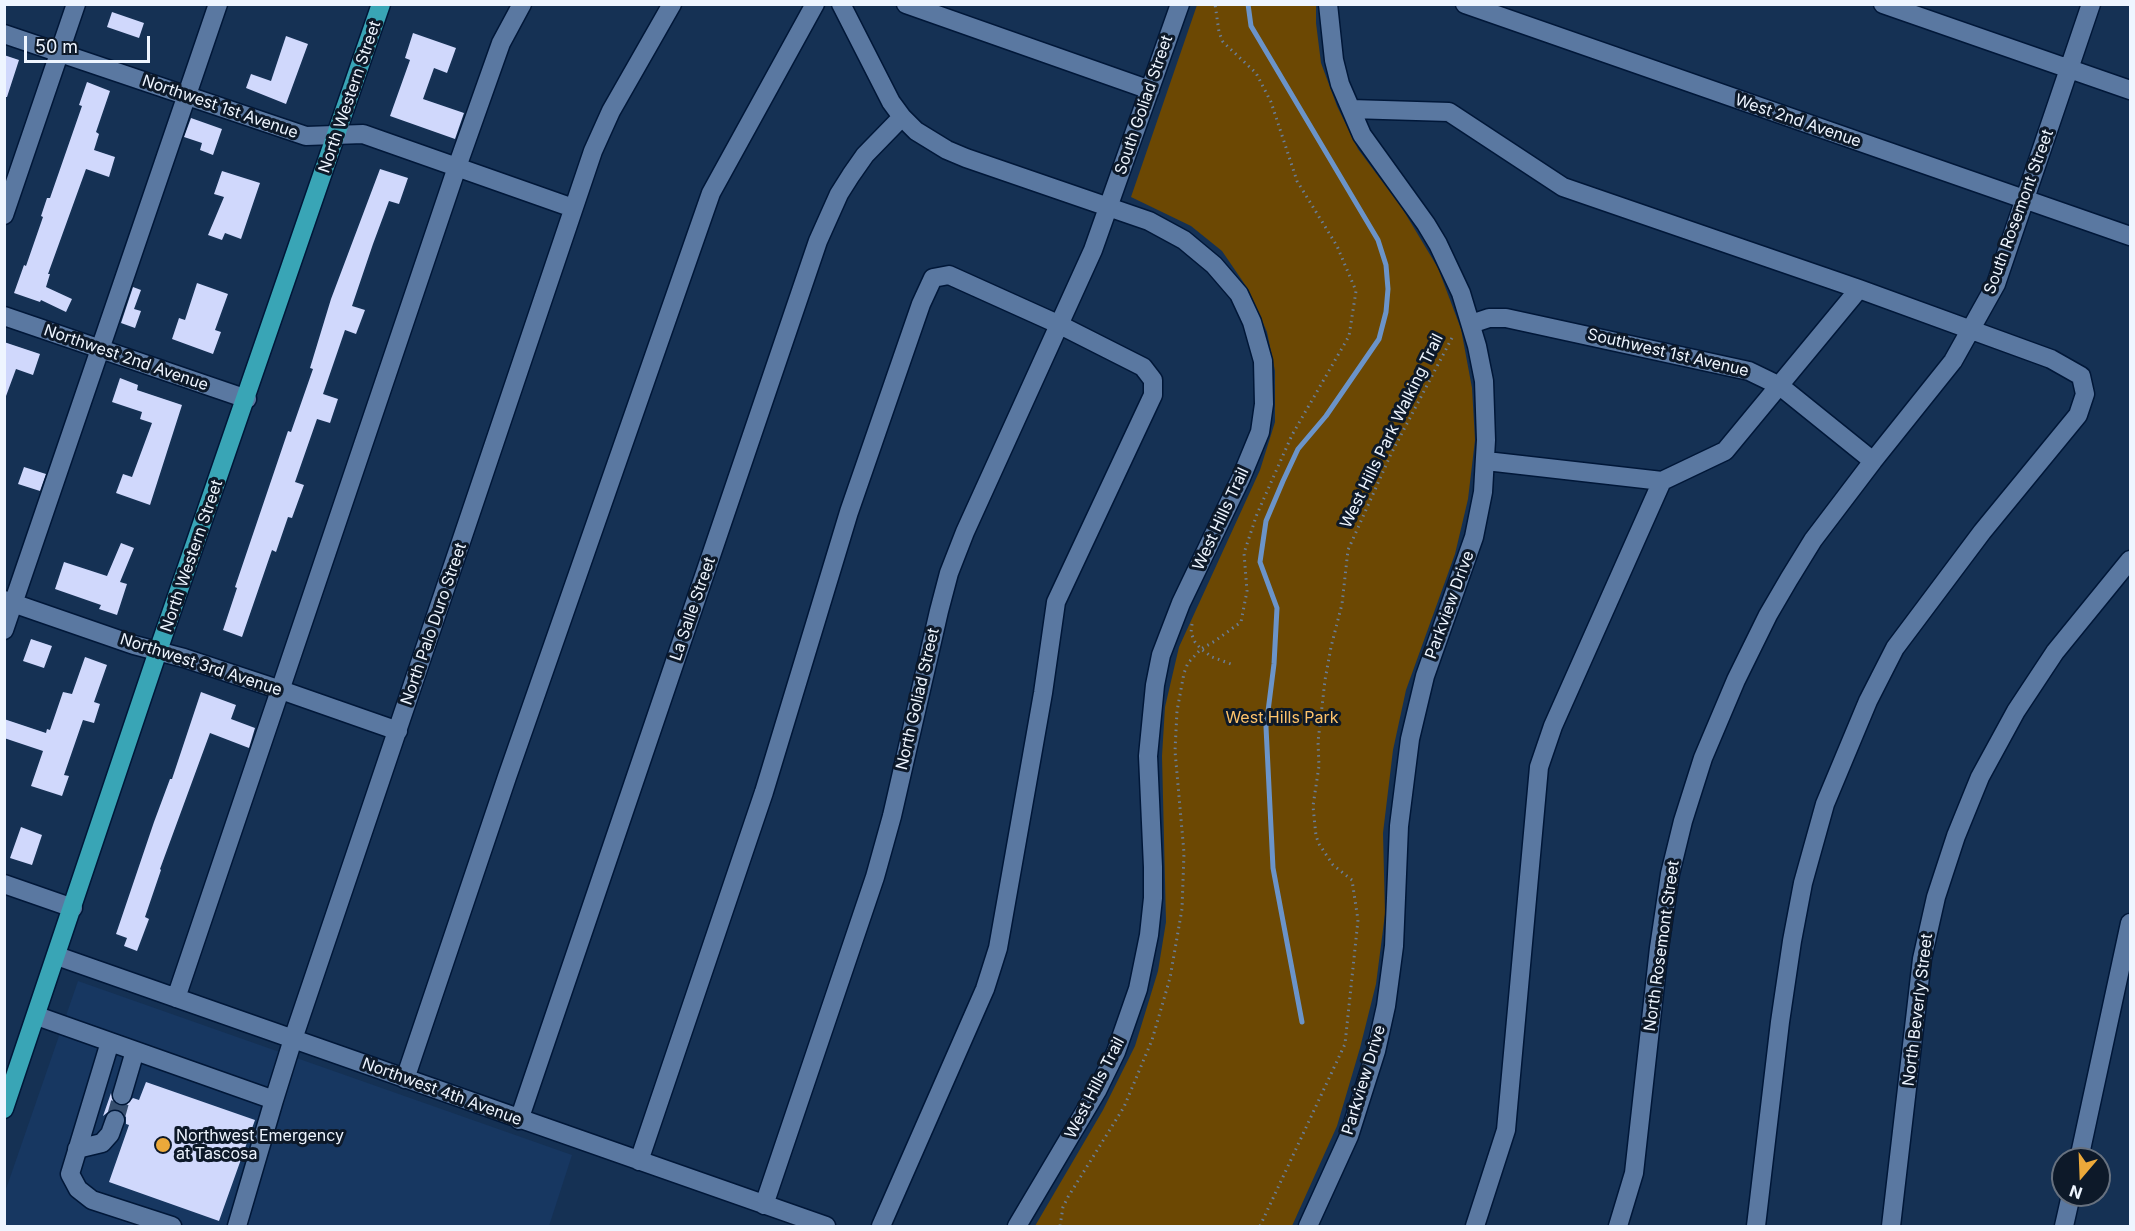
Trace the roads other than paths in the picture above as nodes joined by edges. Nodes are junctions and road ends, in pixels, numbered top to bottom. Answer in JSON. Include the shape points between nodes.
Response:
{"nodes":[{"id":1,"x":76,"y":4,"type":"edge"},
{"id":2,"x":218,"y":4,"type":"edge"},
{"id":3,"x":381,"y":4,"type":"edge"},
{"id":4,"x":522,"y":4,"type":"edge"},
{"id":5,"x":672,"y":4,"type":"edge"},
{"id":6,"x":815,"y":4,"type":"edge"},
{"id":7,"x":841,"y":4,"type":"edge"},
{"id":8,"x":906,"y":4,"type":"edge"},
{"id":9,"x":1180,"y":4,"type":"edge"},
{"id":10,"x":1328,"y":4,"type":"edge"},
{"id":11,"x":1465,"y":4,"type":"edge"},
{"id":12,"x":1883,"y":4,"type":"edge"},
{"id":13,"x":2091,"y":4,"type":"edge"},
{"id":14,"x":4,"y":34,"type":"edge"},
{"id":15,"x":60,"y":52,"type":"junction"},
{"id":16,"x":2070,"y":68,"type":"junction"},
{"id":17,"x":1150,"y":90,"type":"junction"},
{"id":18,"x":2130,"y":90,"type":"edge"},
{"id":19,"x":187,"y":96,"type":"junction"},
{"id":20,"x":1351,"y":109,"type":"junction"},
{"id":21,"x":902,"y":117,"type":"junction"},
{"id":22,"x":337,"y":135,"type":"junction"},
{"id":23,"x":457,"y":167,"type":"junction"},
{"id":24,"x":2025,"y":201,"type":"junction"},
{"id":25,"x":1109,"y":206,"type":"junction"},
{"id":26,"x":573,"y":208,"type":"junction"},
{"id":27,"x":4,"y":215,"type":"edge"},
{"id":28,"x":2130,"y":236,"type":"edge"},
{"id":29,"x":1859,"y":289,"type":"junction"},
{"id":30,"x":4,"y":316,"type":"edge"},
{"id":31,"x":1060,"y":324,"type":"junction"},
{"id":32,"x":1464,"y":325,"type":"junction"},
{"id":33,"x":1972,"y":330,"type":"junction"},
{"id":34,"x":101,"y":349,"type":"junction"},
{"id":35,"x":1780,"y":386,"type":"junction"},
{"id":36,"x":247,"y":399,"type":"junction"},
{"id":37,"x":1485,"y":461,"type":"junction"},
{"id":38,"x":1873,"y":461,"type":"junction"},
{"id":39,"x":1662,"y":481,"type":"junction"},
{"id":40,"x":2130,"y":560,"type":"edge"},
{"id":41,"x":9,"y":601,"type":"edge"},
{"id":42,"x":4,"y":630,"type":"edge"},
{"id":43,"x":158,"y":651,"type":"junction"},
{"id":44,"x":281,"y":690,"type":"junction"},
{"id":45,"x":398,"y":731,"type":"junction"},
{"id":46,"x":4,"y":884,"type":"edge"},
{"id":47,"x":74,"y":908,"type":"junction"},
{"id":48,"x":2130,"y":923,"type":"edge"},
{"id":49,"x":57,"y":956,"type":"junction"},
{"id":50,"x":176,"y":998,"type":"junction"},
{"id":51,"x":37,"y":1016,"type":"junction"},
{"id":52,"x":293,"y":1039,"type":"junction"},
{"id":53,"x":110,"y":1042,"type":"junction"},
{"id":54,"x":135,"y":1051,"type":"junction"},
{"id":55,"x":405,"y":1079,"type":"junction"},
{"id":56,"x":122,"y":1095,"type":"tunnel mouth"},
{"id":57,"x":274,"y":1100,"type":"junction"},
{"id":58,"x":4,"y":1109,"type":"edge"},
{"id":59,"x":115,"y":1120,"type":"tunnel mouth"},
{"id":60,"x":519,"y":1120,"type":"junction"},
{"id":61,"x":2082,"y":1147,"type":"edge"},
{"id":62,"x":77,"y":1149,"type":"junction"},
{"id":63,"x":639,"y":1161,"type":"junction"},
{"id":64,"x":764,"y":1205,"type":"junction"},
{"id":65,"x":2068,"y":1207,"type":"edge"},
{"id":66,"x":172,"y":1227,"type":"edge"},
{"id":67,"x":237,"y":1227,"type":"edge"},
{"id":68,"x":826,"y":1227,"type":"edge"},
{"id":69,"x":881,"y":1227,"type":"edge"},
{"id":70,"x":1017,"y":1227,"type":"edge"},
{"id":71,"x":1308,"y":1227,"type":"edge"},
{"id":72,"x":1475,"y":1227,"type":"edge"},
{"id":73,"x":1618,"y":1227,"type":"edge"},
{"id":74,"x":1756,"y":1227,"type":"edge"},
{"id":75,"x":1892,"y":1227,"type":"edge"},
{"id":76,"x":2064,"y":1227,"type":"edge"}],
"edges":[{"from":1,"to":15,"type":"street"},
{"from":2,"to":19,"type":"street"},
{"from":3,"to":22,"type":"main road","name":"North Western Street"},
{"from":4,"to":23,"type":"street","via":[[501,43]]},
{"from":5,"to":26,"type":"street","name":"North Palo Duro Street","via":[[602,128]]},
{"from":6,"to":55,"type":"street","via":[[711,193]]},
{"from":7,"to":21,"type":"street","name":"West Hills Trail","via":[[881,86]]},
{"from":8,"to":17,"type":"street"},
{"from":9,"to":17,"type":"street","name":"South Goliad Street"},
{"from":10,"to":20,"type":"street","name":"Parkview Drive","via":[[1334,60]]},
{"from":11,"to":24,"type":"street","name":"West 2nd Avenue"},
{"from":12,"to":16,"type":"street"},
{"from":13,"to":16,"type":"street","name":"South Rosemont Street"},
{"from":14,"to":15,"type":"street","name":"Northwest 1st Avenue"},
{"from":15,"to":19,"type":"street","name":"Northwest 1st Avenue"},
{"from":15,"to":27,"type":"street"},
{"from":16,"to":18,"type":"street"},
{"from":16,"to":24,"type":"street","name":"South Rosemont Street"},
{"from":17,"to":25,"type":"street","name":"South Goliad Street"},
{"from":19,"to":22,"type":"street","name":"Northwest 1st Avenue","via":[[306,136]]},
{"from":19,"to":34,"type":"street"},
{"from":20,"to":29,"type":"street","via":[[1449,112],[1563,187]]},
{"from":20,"to":32,"type":"street","name":"Parkview Drive","via":[[1362,135],[1438,244],[1461,293]]},
{"from":21,"to":25,"type":"street","name":"West Hills Trail","via":[[916,131],[947,150]]},
{"from":21,"to":60,"type":"street","name":"La Salle Street","via":[[850,175],[818,241]]},
{"from":22,"to":23,"type":"street","name":"Northwest 1st Avenue","via":[[363,134]]},
{"from":22,"to":36,"type":"main road","name":"North Western Street"},
{"from":23,"to":26,"type":"street","name":"Northwest 1st Avenue"},
{"from":23,"to":44,"type":"street"},
{"from":24,"to":28,"type":"street","name":"West 2nd Avenue"},
{"from":24,"to":33,"type":"street","name":"South Rosemont Street","via":[[1996,284]]},
{"from":25,"to":31,"type":"street","name":"North Goliad Street"},
{"from":25,"to":70,"type":"street","name":"West Hills Trail","via":[[1184,240],[1214,265],[1239,294],[1263,361],[1264,404],[1260,432],[1245,469],[1180,603],[1161,655],[1151,709],[1148,756],[1153,898],[1145,957],[1131,1010],[1097,1090]]},
{"from":26,"to":45,"type":"street","name":"North Palo Duro Street"},
{"from":29,"to":33,"type":"street"},
{"from":29,"to":35,"type":"street"},
{"from":30,"to":34,"type":"street","name":"Northwest 2nd Avenue"},
{"from":31,"to":63,"type":"street","via":[[949,275],[933,278],[849,512],[764,792]]},
{"from":31,"to":64,"type":"street","name":"North Goliad Street","via":[[949,573],[875,877]]},
{"from":31,"to":69,"type":"street","via":[[1143,367],[1153,380],[1153,395],[1056,602],[998,948],[985,989]]},
{"from":32,"to":35,"type":"street","name":"Southwest 1st Avenue","via":[[1506,318],[1749,371]]},
{"from":32,"to":37,"type":"street","name":"Parkview Drive","via":[[1484,381]]},
{"from":33,"to":38,"type":"street","name":"South Rosemont Street","via":[[1953,361]]},
{"from":33,"to":74,"type":"street","via":[[2051,359],[2081,376],[2085,394],[2078,415],[1982,532],[1895,648],[1825,804],[1792,941]]},
{"from":34,"to":36,"type":"street","name":"Northwest 2nd Avenue"},
{"from":34,"to":41,"type":"street"},
{"from":35,"to":38,"type":"street","name":"Southwest 1st Avenue"},
{"from":35,"to":39,"type":"street","via":[[1725,452]]},
{"from":36,"to":43,"type":"main road","name":"North Western Street"},
{"from":37,"to":39,"type":"street"},
{"from":37,"to":71,"type":"street","name":"Parkview Drive","via":[[1474,537],[1431,657],[1410,740],[1399,826],[1394,946],[1383,1017],[1349,1136]]},
{"from":38,"to":73,"type":"street","name":"North Rosemont Street","via":[[1813,540],[1768,615],[1703,758],[1670,874],[1641,1126],[1634,1173]]},
{"from":39,"to":72,"type":"street","via":[[1553,726],[1539,767],[1506,1130]]},
{"from":40,"to":75,"type":"street","name":"North Beverly Street","via":[[2055,652],[2016,711],[1980,777],[1956,836],[1936,897],[1922,959]]},
{"from":41,"to":42,"type":"street"},
{"from":41,"to":43,"type":"street","name":"Northwest 3rd Avenue"},
{"from":43,"to":44,"type":"street","name":"Northwest 3rd Avenue"},
{"from":43,"to":47,"type":"main road","name":"North Western Street"},
{"from":44,"to":45,"type":"street","name":"Northwest 3rd Avenue"},
{"from":44,"to":50,"type":"street"},
{"from":45,"to":52,"type":"street","name":"North Palo Duro Street"},
{"from":46,"to":47,"type":"street"},
{"from":47,"to":49,"type":"main road","name":"North Western Street"},
{"from":48,"to":61,"type":"street"},
{"from":49,"to":50,"type":"street","name":"Northwest 4th Avenue"},
{"from":49,"to":51,"type":"main road","name":"North Western Street"},
{"from":50,"to":52,"type":"street","name":"Northwest 4th Avenue"},
{"from":51,"to":53,"type":"street"},
{"from":51,"to":58,"type":"main road","name":"North Western Street"},
{"from":52,"to":55,"type":"street","name":"Northwest 4th Avenue"},
{"from":52,"to":57,"type":"street","name":"North Palo Duro Street"},
{"from":53,"to":54,"type":"street"},
{"from":53,"to":62,"type":"street"},
{"from":54,"to":56,"type":"street"},
{"from":54,"to":57,"type":"street"},
{"from":55,"to":60,"type":"street","name":"Northwest 4th Avenue"},
{"from":57,"to":67,"type":"street","name":"North Palo Duro Street"},
{"from":59,"to":62,"type":"street","via":[[102,1143]]},
{"from":60,"to":63,"type":"street","name":"Northwest 4th Avenue"},
{"from":62,"to":66,"type":"street","via":[[70,1174],[78,1189],[92,1200]]},
{"from":63,"to":64,"type":"street","name":"Northwest 4th Avenue"},
{"from":64,"to":68,"type":"street","name":"Northwest 4th Avenue"},
{"from":65,"to":76,"type":"street"}]}
